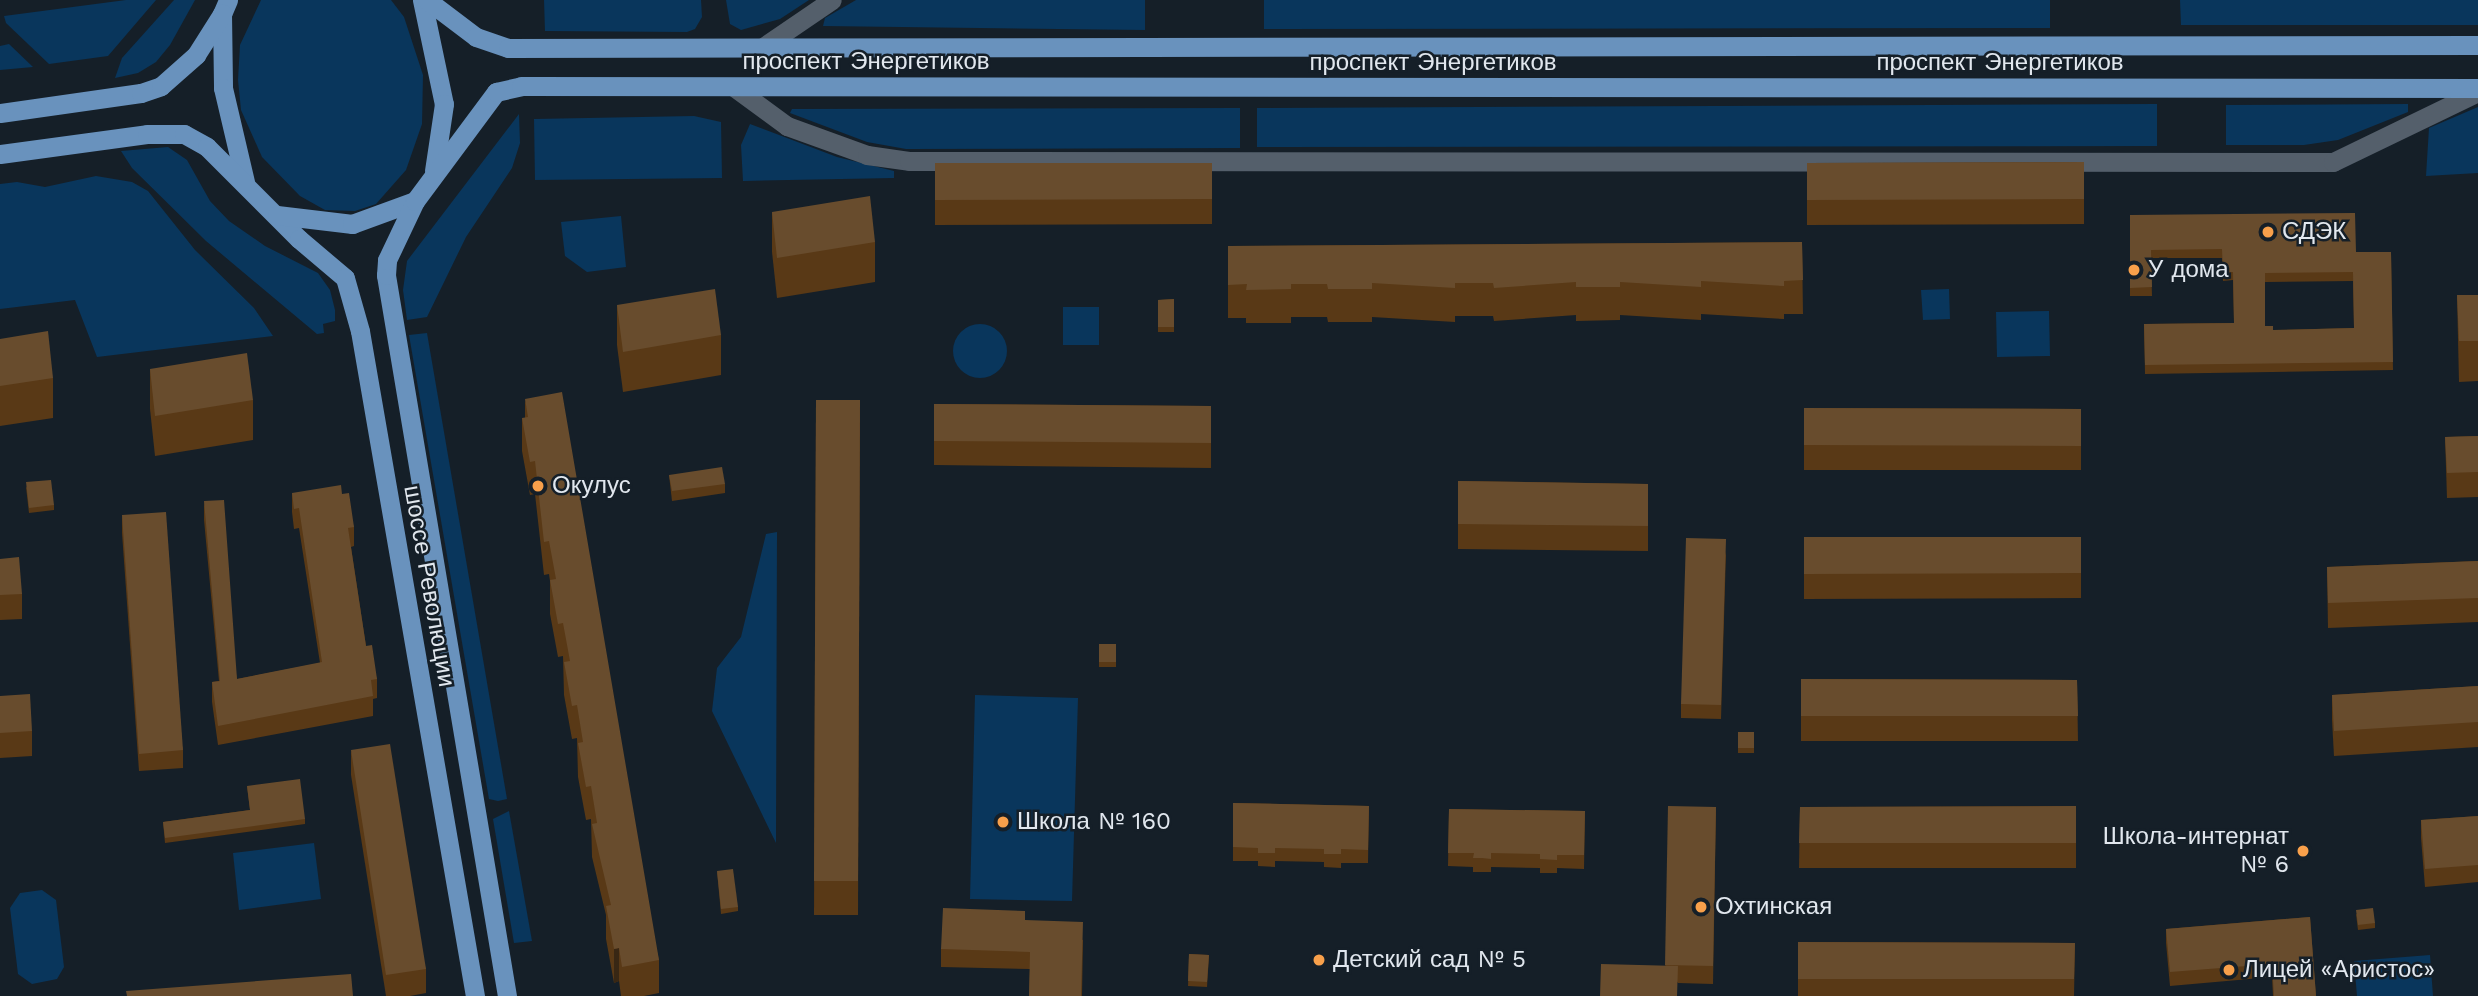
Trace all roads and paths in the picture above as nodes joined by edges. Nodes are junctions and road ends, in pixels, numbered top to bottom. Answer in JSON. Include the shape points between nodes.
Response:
{"nodes":[{"id":1,"x":422,"y":0,"type":"edge"},
{"id":2,"x":427,"y":0,"type":"edge"},
{"id":3,"x":832,"y":0,"type":"edge"},
{"id":4,"x":225,"y":7,"type":"edge"},
{"id":5,"x":2478,"y":45,"type":"edge"},
{"id":6,"x":763,"y":47,"type":"junction"},
{"id":7,"x":734,"y":87,"type":"junction"},
{"id":8,"x":2478,"y":90,"type":"edge"},
{"id":9,"x":0,"y":113,"type":"edge"},
{"id":10,"x":0,"y":154,"type":"edge"},
{"id":11,"x":433,"y":178,"type":"junction"},
{"id":12,"x":246,"y":183,"type":"junction"},
{"id":13,"x":415,"y":201,"type":"junction"},
{"id":14,"x":277,"y":215,"type":"junction"},
{"id":15,"x":475,"y":996,"type":"edge"},
{"id":16,"x":507,"y":996,"type":"edge"}],
"edges":[{"from":1,"to":11,"type":"main road","name":"шоссе Революции","via":[[444,104]]},
{"from":2,"to":6,"type":"main road","name":"проспект Энергетиков","via":[[476,37],[508,48]]},
{"from":3,"to":6,"type":"street"},
{"from":4,"to":9,"type":"main road","via":[[196,55],[161,86],[141,93]]},
{"from":4,"to":12,"type":"main road","name":"шоссе Революции","via":[[226,115]]},
{"from":5,"to":6,"type":"main road","name":"проспект Энергетиков"},
{"from":7,"to":8,"type":"main road","name":"проспект Энергетиков"},
{"from":7,"to":8,"type":"street","via":[[787,126],[867,155],[909,161],[2333,162]]},
{"from":7,"to":11,"type":"main road","name":"проспект Энергетиков","via":[[522,86],[496,92]]},
{"from":10,"to":12,"type":"main road","via":[[147,134],[184,134],[207,147]]},
{"from":11,"to":13,"type":"main road","name":"шоссе Революции"},
{"from":12,"to":14,"type":"main road","name":"шоссе Революции"},
{"from":13,"to":14,"type":"main road","via":[[352,224]]},
{"from":13,"to":16,"type":"main road","name":"шоссе Революции","via":[[387,260],[386,275]]},
{"from":14,"to":15,"type":"main road","name":"шоссе Революции","via":[[345,278],[353,296]]}]}
